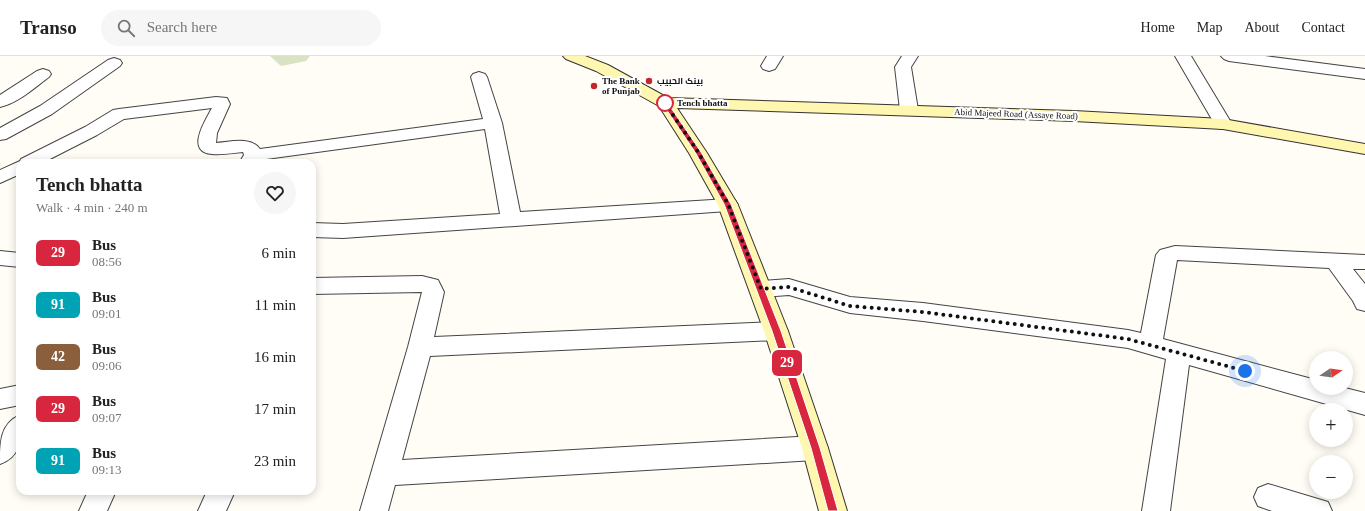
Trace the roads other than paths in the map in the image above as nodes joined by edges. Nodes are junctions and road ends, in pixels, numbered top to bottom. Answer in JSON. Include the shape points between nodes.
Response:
{"nodes":[{"id":1,"x":572,"y":56,"type":"edge"},
{"id":2,"x":910,"y":56,"type":"edge"},
{"id":3,"x":1183,"y":56,"type":"edge"},
{"id":4,"x":1229,"y":56,"type":"edge"},
{"id":5,"x":114,"y":63,"type":"dead end"},
{"id":6,"x":42,"y":74,"type":"dead end"},
{"id":7,"x":1365,"y":74,"type":"edge"},
{"id":8,"x":479,"y":77,"type":"dead end"},
{"id":9,"x":3,"y":96,"type":"edge"},
{"id":10,"x":665,"y":103,"type":"junction"},
{"id":11,"x":909,"y":110,"type":"junction"},
{"id":12,"x":493,"y":123,"type":"junction"},
{"id":13,"x":1223,"y":124,"type":"junction"},
{"id":14,"x":0,"y":135,"type":"edge"},
{"id":15,"x":1365,"y":149,"type":"edge"},
{"id":16,"x":36,"y":159,"type":"edge"},
{"id":17,"x":250,"y":159,"type":"edge"},
{"id":18,"x":16,"y":169,"type":"edge"},
{"id":19,"x":0,"y":177,"type":"edge"},
{"id":20,"x":728,"y":204,"type":"junction"},
{"id":21,"x":511,"y":219,"type":"junction"},
{"id":22,"x":316,"y":230,"type":"edge"},
{"id":23,"x":0,"y":258,"type":"edge"},
{"id":24,"x":16,"y":260,"type":"edge"},
{"id":25,"x":1335,"y":260,"type":"junction"},
{"id":26,"x":1365,"y":262,"type":"edge"},
{"id":27,"x":316,"y":286,"type":"edge"},
{"id":28,"x":761,"y":289,"type":"junction"},
{"id":29,"x":1365,"y":304,"type":"edge"},
{"id":30,"x":776,"y":331,"type":"junction"},
{"id":31,"x":1150,"y":345,"type":"junction"},
{"id":32,"x":420,"y":348,"type":"junction"},
{"id":33,"x":1179,"y":353,"type":"junction"},
{"id":34,"x":16,"y":396,"type":"edge"},
{"id":35,"x":0,"y":399,"type":"edge"},
{"id":36,"x":1365,"y":404,"type":"edge"},
{"id":37,"x":16,"y":431,"type":"edge"},
{"id":38,"x":815,"y":448,"type":"junction"},
{"id":39,"x":0,"y":452,"type":"edge"},
{"id":40,"x":385,"y":473,"type":"junction"},
{"id":41,"x":100,"y":495,"type":"edge"},
{"id":42,"x":219,"y":495,"type":"edge"},
{"id":43,"x":1268,"y":497,"type":"dead end"},
{"id":44,"x":93,"y":511,"type":"edge"},
{"id":45,"x":212,"y":511,"type":"edge"},
{"id":46,"x":374,"y":511,"type":"edge"},
{"id":47,"x":833,"y":511,"type":"edge"},
{"id":48,"x":1156,"y":511,"type":"edge"},
{"id":49,"x":1318,"y":511,"type":"edge"}],
"edges":[{"from":1,"to":10,"type":"main road","via":[[602,68]]},
{"from":2,"to":11,"type":"street","via":[[903,67]]},
{"from":3,"to":13,"type":"street"},
{"from":4,"to":7,"type":"street"},
{"from":5,"to":14,"type":"street","via":[[46,110]]},
{"from":6,"to":9,"type":"street"},
{"from":8,"to":12,"type":"street"},
{"from":10,"to":11,"type":"main road","name":"Abid Majeed Road (Assaye Road)"},
{"from":10,"to":20,"type":"main road","via":[[698,152]]},
{"from":11,"to":13,"type":"main road","name":"Abid Majeed Road (Assaye Road)"},
{"from":12,"to":17,"type":"street"},
{"from":12,"to":21,"type":"street"},
{"from":13,"to":15,"type":"main road","name":"Abid Majeed Road (Assaye Road)"},
{"from":16,"to":17,"type":"street","via":[[119,114],[216,102],[222,104],[208,133],[207,146],[212,149],[247,146],[251,149]]},
{"from":18,"to":19,"type":"street"},
{"from":20,"to":21,"type":"street"},
{"from":20,"to":28,"type":"main road"},
{"from":21,"to":22,"type":"street"},
{"from":23,"to":24,"type":"street"},
{"from":25,"to":26,"type":"street"},
{"from":25,"to":29,"type":"street"},
{"from":25,"to":31,"type":"street","via":[[1188,252],[1167,255]]},
{"from":27,"to":32,"type":"street","via":[[430,286],[433,292]]},
{"from":28,"to":30,"type":"main road"},
{"from":28,"to":31,"type":"street","via":[[789,287],[850,306],[923,312],[1120,338]]},
{"from":30,"to":32,"type":"street"},
{"from":30,"to":38,"type":"main road"},
{"from":31,"to":33,"type":"street"},
{"from":32,"to":40,"type":"street"},
{"from":33,"to":36,"type":"street"},
{"from":33,"to":48,"type":"street"},
{"from":34,"to":35,"type":"street"},
{"from":37,"to":39,"type":"street"},
{"from":38,"to":40,"type":"street"},
{"from":38,"to":47,"type":"main road"},
{"from":40,"to":46,"type":"street"},
{"from":41,"to":44,"type":"street"},
{"from":42,"to":45,"type":"street"},
{"from":43,"to":49,"type":"street"}]}
